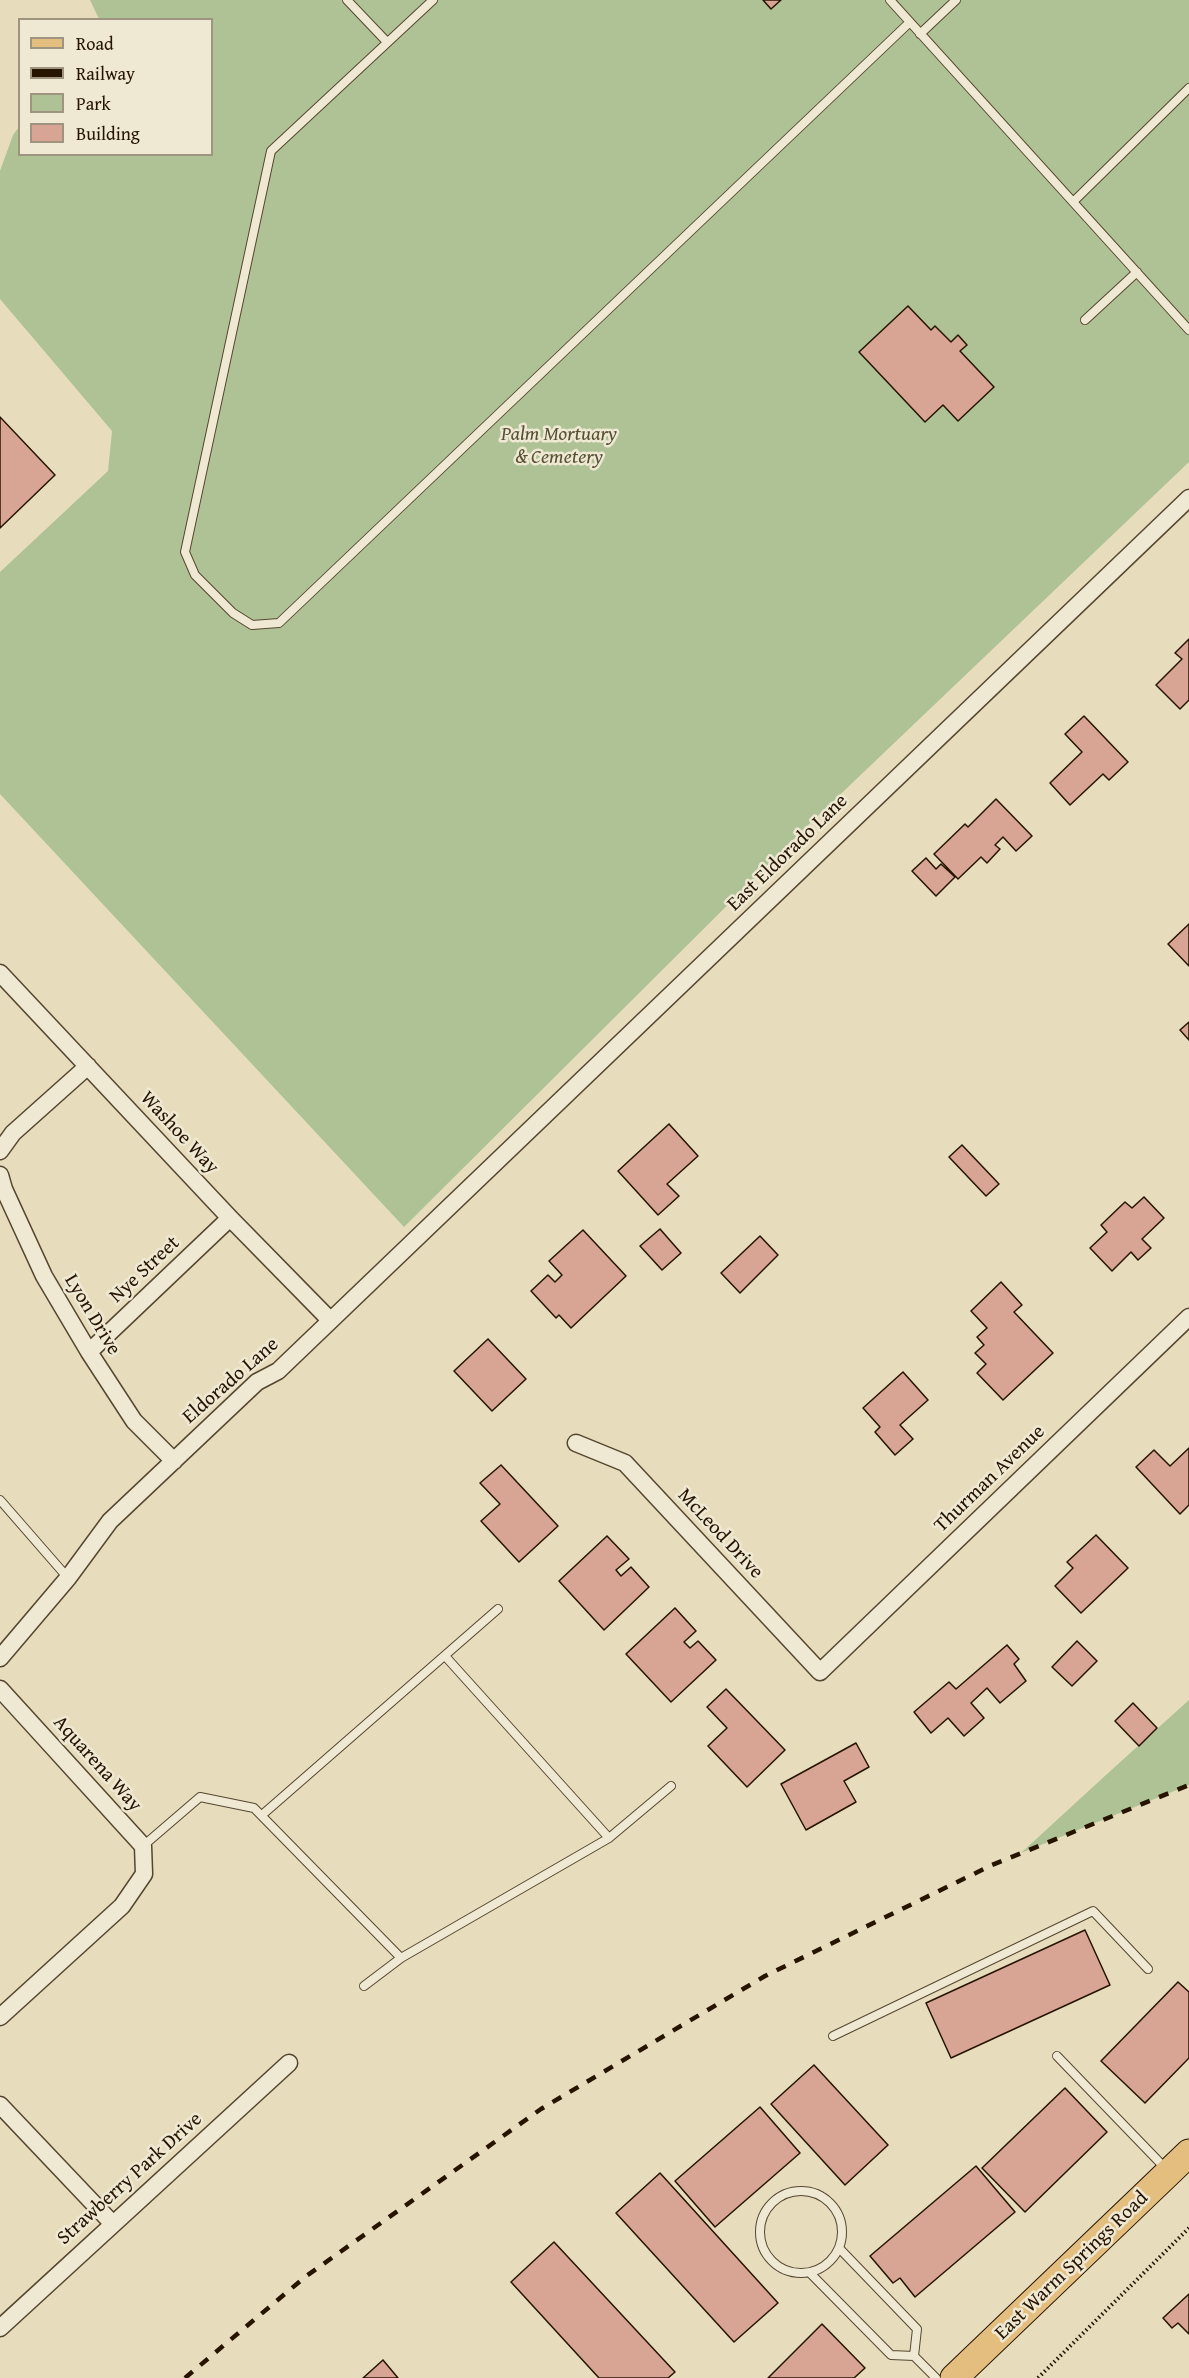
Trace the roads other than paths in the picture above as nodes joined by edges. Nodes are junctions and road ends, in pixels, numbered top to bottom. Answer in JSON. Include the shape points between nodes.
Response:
{"nodes":[{"id":1,"x":347,"y":0,"type":"edge"},
{"id":2,"x":432,"y":0,"type":"edge"},
{"id":3,"x":890,"y":0,"type":"edge"},
{"id":4,"x":956,"y":0,"type":"edge"},
{"id":5,"x":910,"y":22,"type":"junction"},
{"id":6,"x":920,"y":34,"type":"junction"},
{"id":7,"x":387,"y":42,"type":"junction"},
{"id":8,"x":1189,"y":88,"type":"edge"},
{"id":9,"x":1073,"y":202,"type":"junction"},
{"id":10,"x":1137,"y":272,"type":"junction"},
{"id":11,"x":1085,"y":320,"type":"dead end"},
{"id":12,"x":1189,"y":330,"type":"edge"},
{"id":13,"x":1189,"y":498,"type":"edge"},
{"id":14,"x":0,"y":973,"type":"edge"},
{"id":15,"x":88,"y":1066,"type":"junction"},
{"id":16,"x":0,"y":1151,"type":"edge"},
{"id":17,"x":0,"y":1175,"type":"edge"},
{"id":18,"x":230,"y":1218,"type":"junction"},
{"id":19,"x":416,"y":1239,"type":"joint"},
{"id":20,"x":1189,"y":1317,"type":"edge"},
{"id":21,"x":330,"y":1320,"type":"junction"},
{"id":22,"x":89,"y":1352,"type":"junction"},
{"id":23,"x":576,"y":1443,"type":"dead end"},
{"id":24,"x":174,"y":1461,"type":"junction"},
{"id":25,"x":0,"y":1500,"type":"edge"},
{"id":26,"x":68,"y":1578,"type":"junction"},
{"id":27,"x":498,"y":1609,"type":"dead end"},
{"id":28,"x":445,"y":1656,"type":"junction"},
{"id":29,"x":0,"y":1658,"type":"edge"},
{"id":30,"x":820,"y":1672,"type":"joint"},
{"id":31,"x":0,"y":1689,"type":"edge"},
{"id":32,"x":671,"y":1786,"type":"dead end"},
{"id":33,"x":262,"y":1815,"type":"junction"},
{"id":34,"x":609,"y":1838,"type":"junction"},
{"id":35,"x":143,"y":1846,"type":"junction"},
{"id":36,"x":401,"y":1958,"type":"junction"},
{"id":37,"x":1148,"y":1969,"type":"dead end"},
{"id":38,"x":364,"y":1986,"type":"dead end"},
{"id":39,"x":0,"y":2017,"type":"edge"},
{"id":40,"x":833,"y":2036,"type":"dead end"},
{"id":41,"x":1057,"y":2056,"type":"dead end"},
{"id":42,"x":289,"y":2063,"type":"dead end"},
{"id":43,"x":0,"y":2105,"type":"edge"},
{"id":44,"x":1189,"y":2153,"type":"edge"},
{"id":45,"x":1169,"y":2173,"type":"junction"},
{"id":46,"x":112,"y":2223,"type":"junction"},
{"id":47,"x":839,"y":2248,"type":"junction"},
{"id":48,"x":810,"y":2273,"type":"junction"},
{"id":49,"x":0,"y":2328,"type":"edge"},
{"id":50,"x":914,"y":2356,"type":"junction"},
{"id":51,"x":936,"y":2378,"type":"edge"},
{"id":52,"x":954,"y":2378,"type":"edge"}],
"edges":[{"from":1,"to":7,"type":"lane"},
{"from":2,"to":7,"type":"lane"},
{"from":3,"to":5,"type":"lane"},
{"from":4,"to":6,"type":"lane"},
{"from":5,"to":6,"type":"lane"},
{"from":5,"to":7,"type":"lane","via":[[279,622],[252,625],[220,601],[195,575],[185,552],[271,151]]},
{"from":6,"to":9,"type":"lane"},
{"from":8,"to":9,"type":"lane"},
{"from":9,"to":10,"type":"lane"},
{"from":10,"to":11,"type":"lane"},
{"from":10,"to":12,"type":"lane"},
{"from":13,"to":19,"type":"street","name":"East Eldorado Lane"},
{"from":14,"to":15,"type":"street","name":"Washoe Way"},
{"from":15,"to":16,"type":"street","via":[[13,1133]]},
{"from":15,"to":18,"type":"street","name":"Washoe Way"},
{"from":17,"to":22,"type":"street","name":"Lyon Drive","via":[[44,1276]]},
{"from":18,"to":21,"type":"street","name":"Washoe Way"},
{"from":18,"to":22,"type":"street","name":"Nye Street"},
{"from":19,"to":21,"type":"street","name":"Eldorado Lane"},
{"from":20,"to":30,"type":"street","name":"Thurman Avenue"},
{"from":21,"to":24,"type":"street","name":"Eldorado Lane"},
{"from":22,"to":24,"type":"street","name":"Lyon Drive","via":[[134,1421]]},
{"from":23,"to":30,"type":"street","name":"McLeod Drive","via":[[626,1463]]},
{"from":24,"to":26,"type":"street","name":"Eldorado Lane","via":[[110,1521]]},
{"from":25,"to":26,"type":"lane"},
{"from":26,"to":29,"type":"street"},
{"from":27,"to":28,"type":"lane"},
{"from":28,"to":33,"type":"lane"},
{"from":28,"to":34,"type":"lane"},
{"from":31,"to":35,"type":"street","name":"Aquarena Way"},
{"from":32,"to":34,"type":"lane"},
{"from":33,"to":35,"type":"lane","via":[[254,1808],[200,1797]]},
{"from":33,"to":36,"type":"lane"},
{"from":34,"to":36,"type":"lane"},
{"from":35,"to":39,"type":"street","via":[[144,1875],[122,1906]]},
{"from":36,"to":38,"type":"lane"},
{"from":37,"to":40,"type":"lane","via":[[1093,1911]]},
{"from":41,"to":45,"type":"lane"},
{"from":42,"to":46,"type":"street","name":"Strawberry Park Drive"},
{"from":43,"to":46,"type":"street"},
{"from":44,"to":45,"type":"main road","name":"East Warm Springs Road"},
{"from":45,"to":52,"type":"main road","name":"East Warm Springs Road"},
{"from":46,"to":49,"type":"street","name":"Strawberry Park Drive"},
{"from":47,"to":48,"type":"lane","via":[[832,2259]]},
{"from":47,"to":48,"type":"lane","via":[[841,2223],[828,2201],[804,2191],[779,2196],[762,2218],[762,2246],[779,2268]]},
{"from":47,"to":50,"type":"lane","via":[[917,2329]]},
{"from":48,"to":50,"type":"lane","via":[[891,2355]]},
{"from":50,"to":51,"type":"lane"}]}
